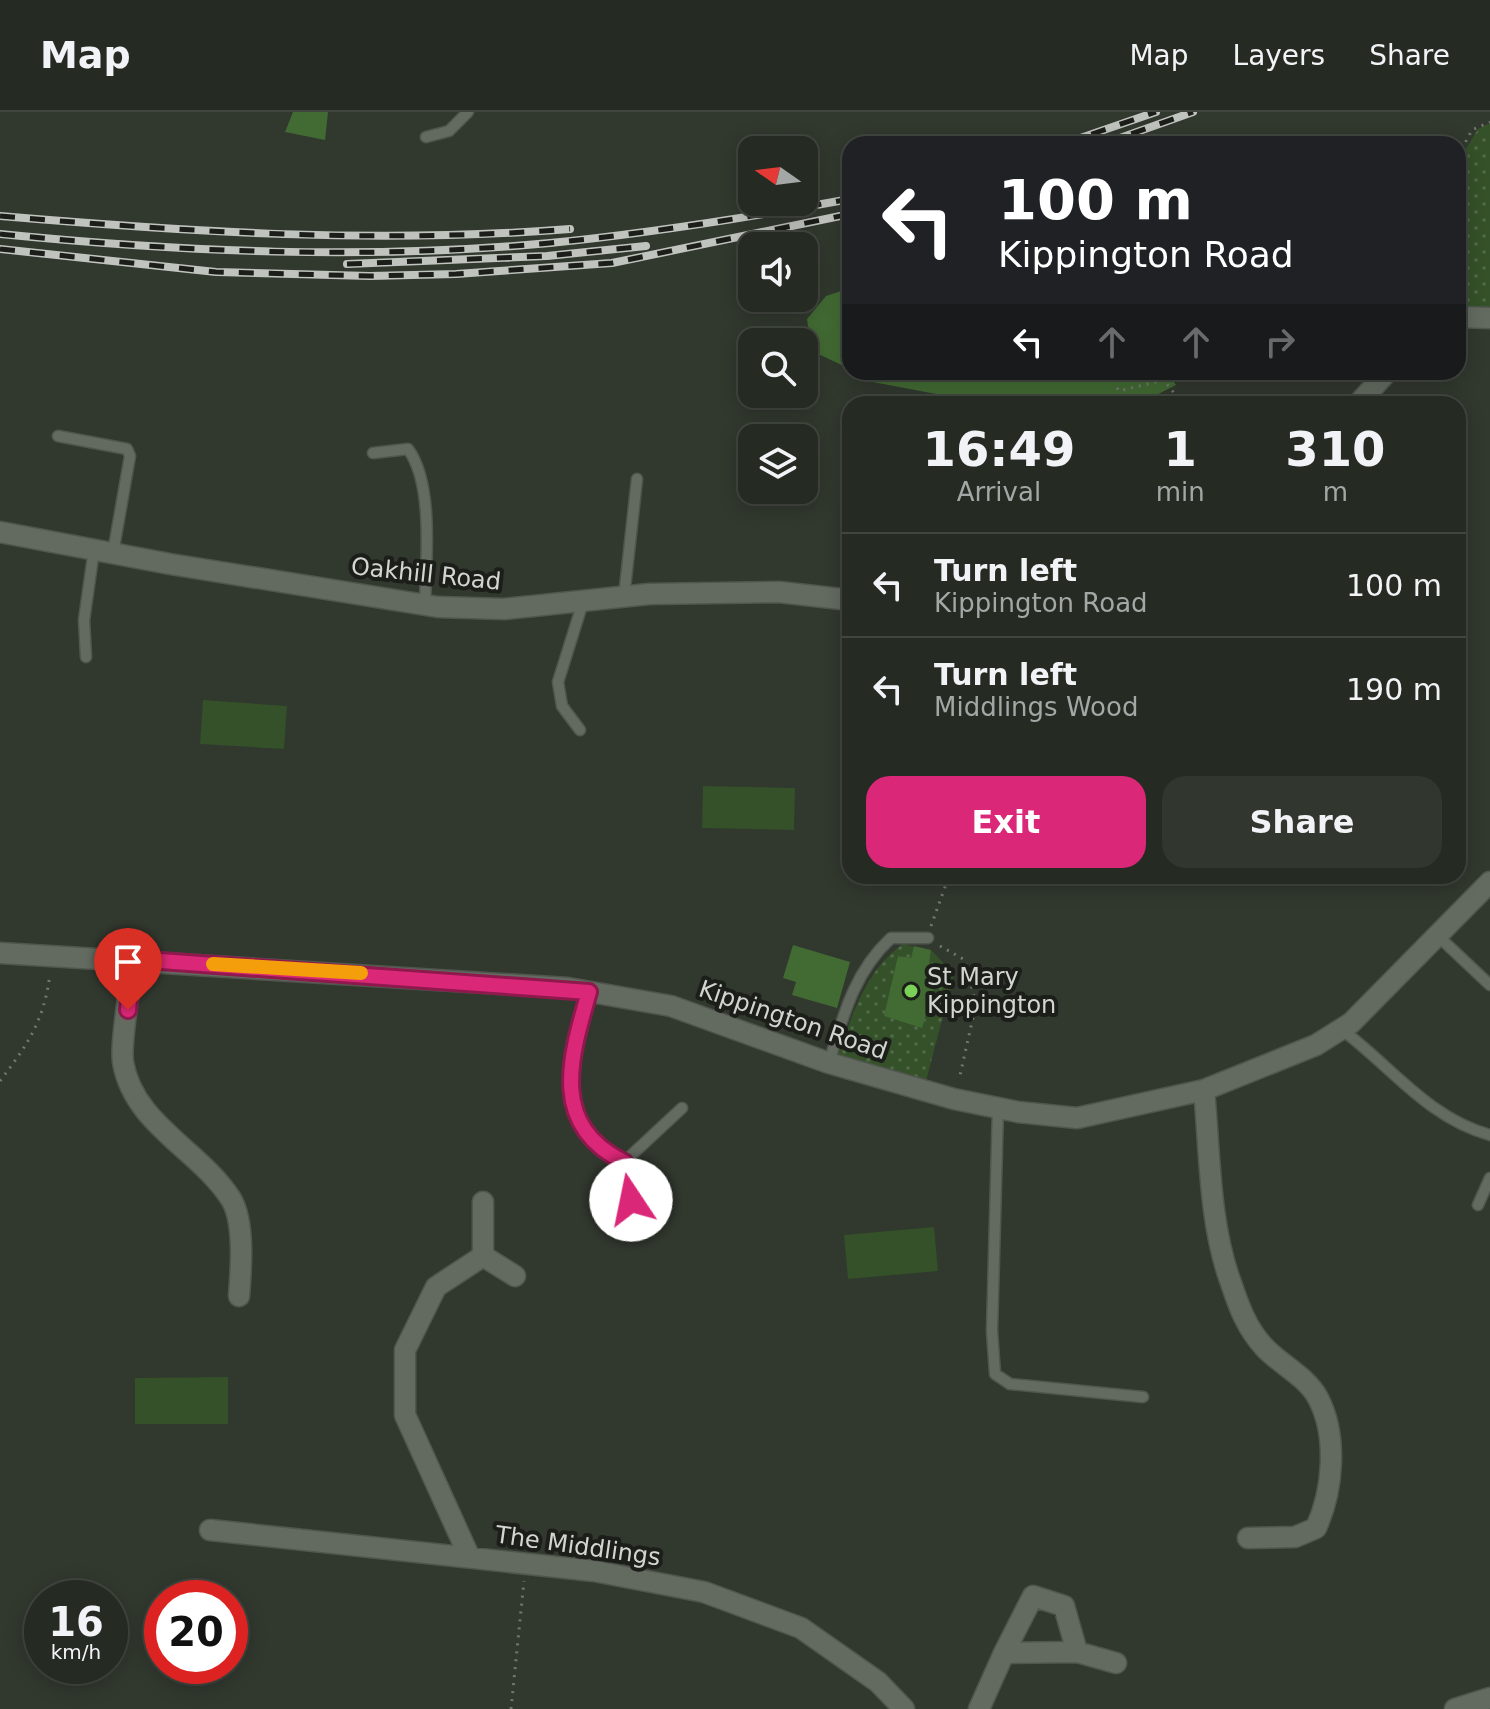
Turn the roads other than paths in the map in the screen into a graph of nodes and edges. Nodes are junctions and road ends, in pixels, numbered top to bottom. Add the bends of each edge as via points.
1 (468, 112) edge
2 (426, 137) dead end
3 (1466, 317) edge
4 (1490, 318) edge
5 (1380, 380) edge
6 (1365, 396) edge
7 (58, 436) dead end
8 (373, 453) dead end
9 (637, 479) dead end
10 (0, 532) edge
11 (103, 552) junction
12 (624, 597) junction
13 (842, 599) edge
14 (583, 601) junction
15 (425, 605) junction
16 (86, 657) dead end
17 (580, 730) dead end
18 (1490, 882) edge
19 (1438, 936) junction
20 (928, 938) road end
21 (0, 953) edge
22 (133, 959) junction
23 (1490, 985) edge
24 (589, 992) junction
25 (1341, 1029) junction
26 (829, 1063) junction
27 (1204, 1090) junction
28 (682, 1108) dead end
29 (998, 1108) junction
30 (1490, 1135) edge
31 (624, 1162) junction
32 (1490, 1178) edge
33 (483, 1202) dead end
34 (1478, 1205) dead end
35 (638, 1223) dead end
36 (483, 1256) junction
37 (515, 1276) dead end
38 (239, 1296) dead end
39 (1143, 1397) dead end
40 (210, 1530) dead end
41 (1248, 1538) dead end
42 (469, 1556) junction
43 (1077, 1652) junction
44 (1004, 1653) junction
45 (1116, 1663) dead end
46 (1490, 1698) edge
47 (904, 1709) edge
48 (979, 1709) edge
49 (1455, 1709) edge

1 - 2 lane via 449,131
3 - 4 street
5 - 6 street
7 - 11 lane via 127,449 130,456
8 - 15 lane via 408,449 418,462 426,521
9 - 12 lane
10 - 11 street, Oakhill Road
11 - 15 street, Oakhill Road
11 - 16 lane via 84,620
12 - 13 street, Oakhill Road via 779,592
12 - 14 street, Oakhill Road
14 - 15 street, Oakhill Road via 504,609
14 - 17 lane via 558,682 562,706
18 - 19 street, Kippington Road
19 - 23 lane
19 - 25 street, Kippington Road
20 - 26 lane via 891,938 869,959
21 - 22 street, Kippington Road
22 - 24 street, Kippington Road
22 - 38 street via 123,1062 147,1117 190,1151 233,1201 242,1254
24 - 26 street, Kippington Road via 671,1006
24 - 31 lane via 569,1098 592,1140
25 - 27 street, Kippington Road via 1316,1045
25 - 30 lane via 1445,1119
26 - 29 street, Kippington Road
27 - 29 street, Kippington Road via 1077,1118
27 - 41 street via 1214,1198 1229,1278 1244,1319 1264,1347 1317,1397 1327,1428 1328,1502 1316,1528 1295,1537
28 - 31 lane
29 - 39 lane via 995,1374 1010,1384
31 - 35 lane
32 - 34 lane
33 - 36 street
36 - 37 street
36 - 42 street via 436,1287 405,1350 405,1415
40 - 42 street, The Middlings
42 - 47 street, The Middlings via 594,1571 704,1592 801,1628 878,1682
43 - 44 street
43 - 44 street via 1064,1606 1033,1596
43 - 45 street
44 - 48 street
46 - 49 street

